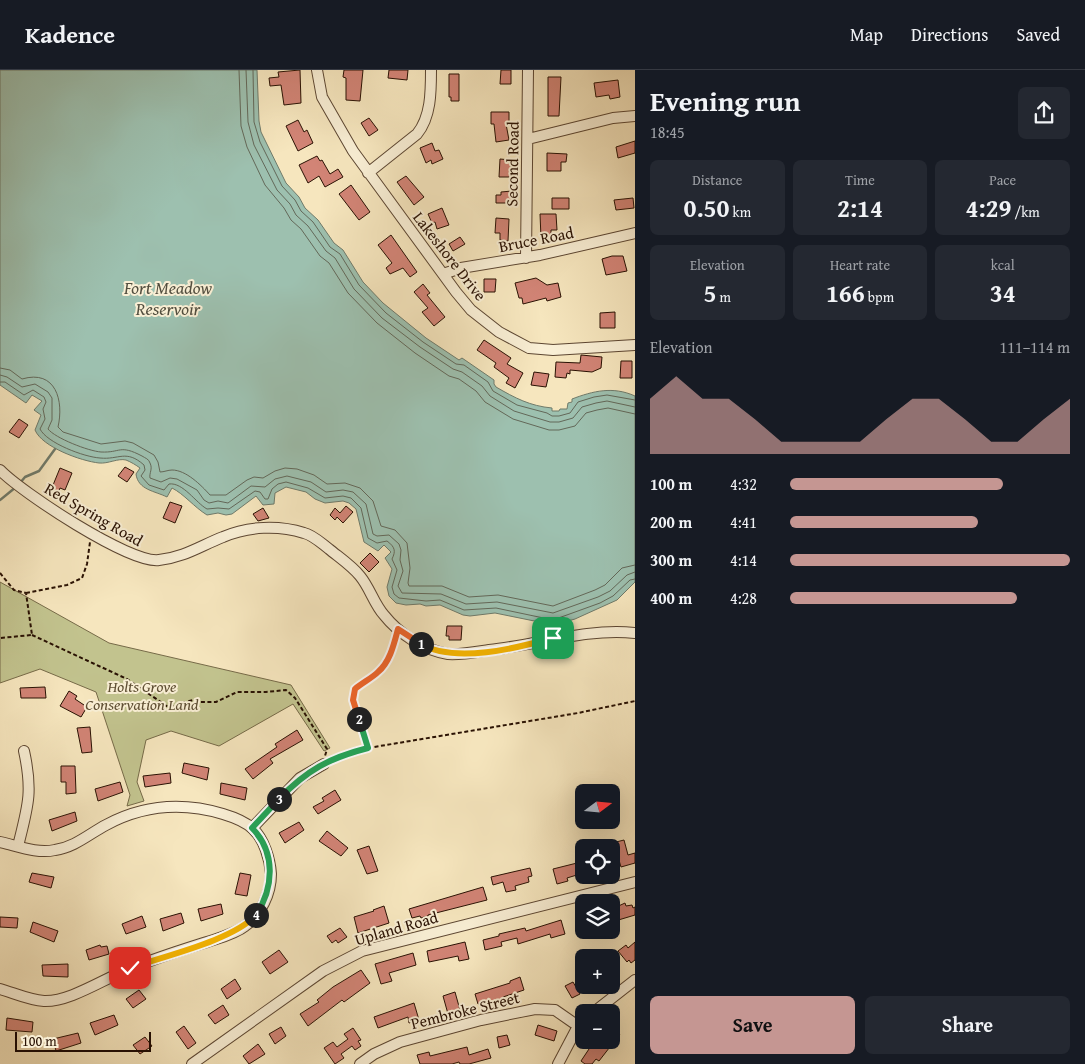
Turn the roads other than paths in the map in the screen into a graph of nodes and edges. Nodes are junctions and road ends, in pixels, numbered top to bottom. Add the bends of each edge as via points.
1 (317, 70) edge
2 (431, 70) edge
3 (528, 70) edge
4 (635, 116) edge
5 (528, 139) junction
6 (368, 173) junction
7 (635, 233) edge
8 (526, 258) junction
9 (443, 274) junction
10 (635, 345) edge
11 (0, 470) edge
12 (635, 634) edge
13 (24, 751) dead end
14 (324, 764) road end
15 (252, 828) junction
16 (0, 842) edge
17 (18, 846) junction
18 (635, 882) edge
19 (635, 980) edge
20 (0, 989) edge
21 (604, 1004) edge
22 (575, 1021) edge
23 (575, 1034) edge
24 (192, 1064) edge
25 (360, 1064) edge
26 (558, 1064) edge

1 - 6 street, Lakeshore Drive via 322,97
2 - 6 street via 427,114 422,128
3 - 5 street, Second Road
4 - 5 street via 613,118
5 - 8 street, Second Road
6 - 9 street, Lakeshore Drive
7 - 8 street, Bruce Road
8 - 9 street, Bruce Road via 470,266
9 - 10 street, Lakeshore Drive via 472,310 499,332 529,348 553,350
11 - 12 street, Red Spring Road via 38,501 115,547 147,560 181,555 223,536 266,528 287,527 309,534 354,568 384,616 429,649 449,654 576,635
13 - 17 street via 30,797
14 - 15 street via 300,778
15 - 17 street via 215,812 176,806 158,807 106,824 71,846 57,850 37,851
15 - 20 street via 266,850 271,878 262,906 243,927 130,968 60,999 44,1001
16 - 17 street
18 - 24 street, Upland Road via 362,951 323,971
19 - 21 street
22 - 25 street, Pembroke Street via 555,1010 535,1009 400,1042
23 - 26 street

